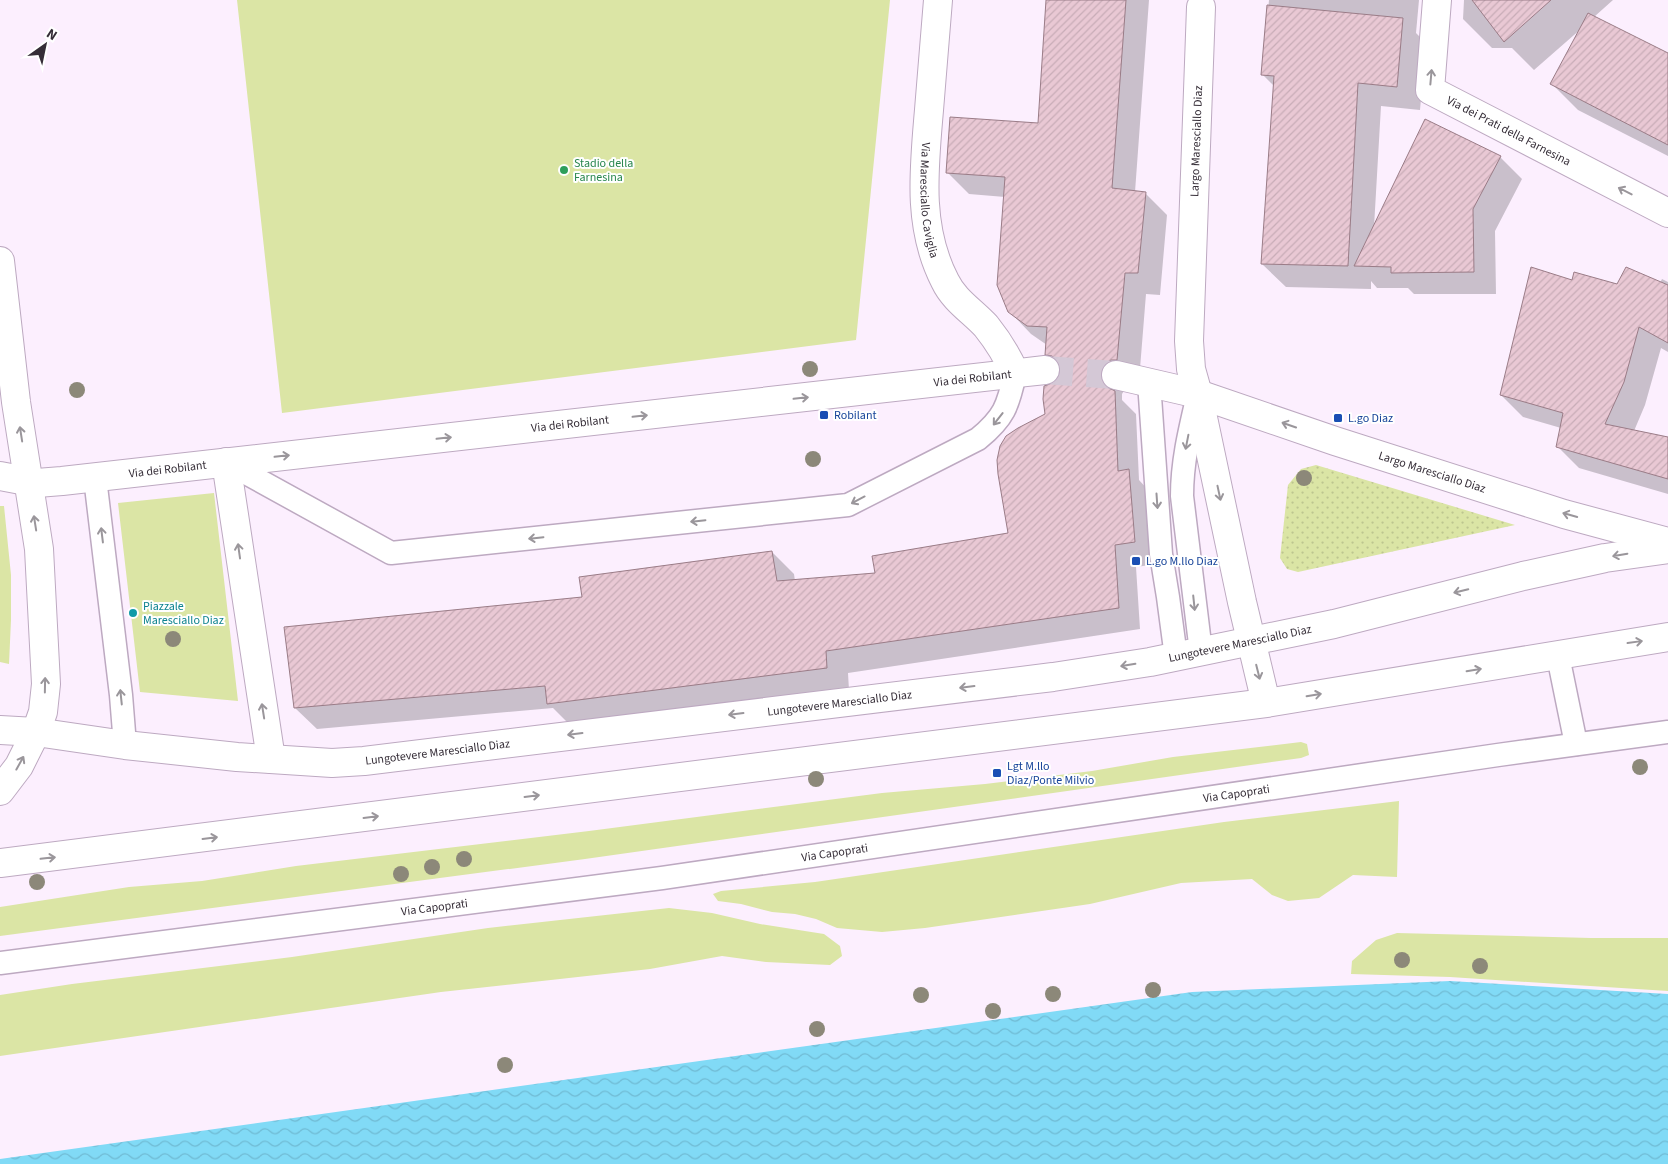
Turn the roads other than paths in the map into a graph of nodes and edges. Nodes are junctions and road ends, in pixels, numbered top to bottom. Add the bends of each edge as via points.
1 (938, 0) edge
2 (1437, 0) edge
3 (1201, 7) dead end
4 (1668, 213) edge
5 (0, 262) edge
6 (1045, 370) tunnel mouth
7 (1015, 374) junction
8 (1116, 375) tunnel mouth
9 (1148, 382) junction
10 (1198, 394) junction
11 (226, 462) junction
12 (0, 476) edge
13 (94, 478) junction
14 (29, 482) junction
15 (1668, 542) edge
16 (1668, 549) edge
17 (1668, 638) edge
18 (1251, 641) junction
19 (1189, 654) junction
20 (1558, 656) junction
21 (1266, 703) junction
22 (0, 730) edge
23 (36, 732) junction
24 (1668, 732) edge
25 (1576, 744) junction
26 (125, 745) junction
27 (271, 760) junction
28 (0, 791) edge
29 (0, 863) edge
30 (0, 963) edge

1 - 7 main road, Via Maresciallo Caviglia via 924,189 928,230 934,257 947,284 996,339
4 -> 2 main road, Via dei Prati della Farnesina via 1430,90
3 - 10 main road, Largo Maresciallo Diaz via 1189,340 1191,369
14 -> 5 main road
6 - 7 main road, Via dei Robilant
11 -> 7 main road, Via dei Robilant
7 -> 11 lane via 1004,412 991,428 978,438 848,505 391,553
8 - 9 main road
9 - 10 main road
9 -> 19 lane via 1161,554
15 -> 10 main road, Largo Maresciallo Diaz via 1564,514
10 -> 18 main road, Largo Maresciallo Diaz
10 -> 19 lane, Largo Maresciallo Diaz via 1182,480
11 - 13 main road, Via dei Robilant
27 -> 11 main road
12 - 14 main road
13 - 14 main road
26 -> 13 lane
23 -> 14 main road via 45,698 45,654 39,549
16 -> 18 main road, Lungotevere Maresciallo Diaz via 1584,562 1334,624
20 -> 17 main road
18 - 19 main road, Lungotevere Maresciallo Diaz
18 -> 21 main road, Largo Maresciallo Diaz
19 -> 27 main road, Lungotevere Maresciallo Diaz via 1053,677 374,760 332,763
21 -> 20 main road
20 - 25 lane
29 -> 21 main road
22 - 23 main road, Lungotevere Maresciallo Diaz
23 - 26 main road, Lungotevere Maresciallo Diaz
28 -> 23 main road via 19,766
24 - 25 lane, Via Capoprati
25 - 30 lane, Via Capoprati via 662,878
26 - 27 main road, Lungotevere Maresciallo Diaz

